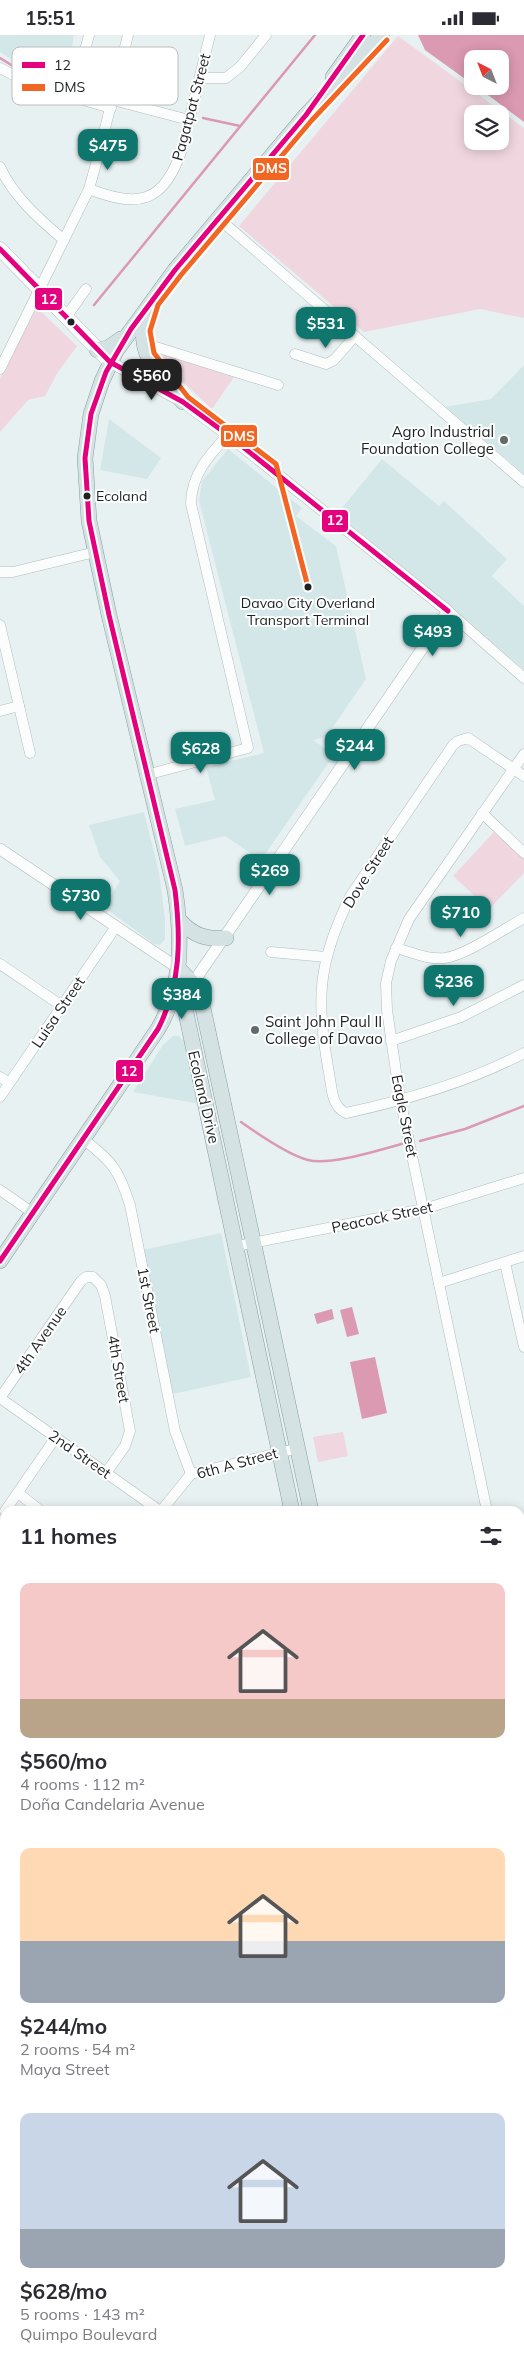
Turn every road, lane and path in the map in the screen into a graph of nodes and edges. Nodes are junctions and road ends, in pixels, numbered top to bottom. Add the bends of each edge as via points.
1 (210, 35) edge
2 (266, 35) edge
3 (370, 38) edge
4 (0, 68) edge
5 (12, 74) edge
6 (200, 79) junction
7 (112, 105) edge
8 (117, 105) edge
9 (189, 120) junction
10 (0, 167) edge
11 (88, 189) junction
12 (218, 219) junction
13 (64, 241) junction
14 (0, 249) edge
15 (39, 289) junction
16 (86, 289) dead end
17 (152, 301) junction
18 (66, 317) junction
19 (131, 329) junction
20 (355, 336) junction
21 (143, 343) junction
22 (97, 349) junction
23 (295, 354) dead end
24 (110, 362) junction
25 (0, 369) edge
26 (278, 385) dead end
27 (183, 403) junction
28 (228, 435) junction
29 (524, 482) edge
30 (95, 552) junction
31 (0, 572) edge
32 (448, 611) junction
33 (0, 625) edge
34 (524, 678) edge
35 (19, 707) junction
36 (0, 711) edge
37 (30, 753) dead end
38 (524, 753) edge
39 (514, 767) junction
40 (146, 775) junction
41 (524, 775) edge
42 (482, 813) junction
43 (0, 849) edge
44 (524, 853) edge
45 (524, 918) edge
46 (180, 921) junction
47 (115, 928) junction
48 (226, 938) junction
49 (396, 948) junction
50 (271, 952) dead end
51 (326, 957) junction
52 (0, 964) edge
53 (178, 968) junction
54 (193, 984) junction
55 (524, 985) edge
56 (182, 999) junction
57 (62, 1006) junction
58 (161, 1023) junction
59 (391, 1041) junction
60 (524, 1053) edge
61 (4, 1080) edge
62 (0, 1097) edge
63 (400, 1099) junction
64 (83, 1139) junction
65 (524, 1178) edge
66 (0, 1190) edge
67 (424, 1209) junction
68 (33, 1213) junction
69 (255, 1243) junction
70 (237, 1246) junction
71 (524, 1256) edge
72 (0, 1261) edge
73 (505, 1263) junction
74 (81, 1281) joint
75 (439, 1283) junction
76 (522, 1323) edge
77 (524, 1347) edge
78 (0, 1398) edge
79 (56, 1437) junction
80 (299, 1448) junction
81 (281, 1451) junction
82 (106, 1473) junction
83 (190, 1474) junction
84 (18, 1493) junction
85 (9, 1506) edge
86 (35, 1506) edge
87 (154, 1506) edge
88 (165, 1506) edge
89 (291, 1506) edge
90 (310, 1506) edge
91 (486, 1506) edge

1 - 6 street, Pagatpat Street
2 - 6 street via 240,67 226,78
3 - 12 main road
4 - 5 street
6 - 9 street, Pagatpat Street
7 - 11 street
8 - 9 street
9 - 11 street, Pagatpat Street via 177,164 151,196 138,200 122,199
10 - 13 street via 22,201
11 - 13 street
12 - 17 main road
12 - 20 street
13 - 15 street
14 - 15 main road
15 - 18 main road
15 - 25 street
16 - 18 street
17 - 19 main road
17 - 21 main road via 144,323
18 - 22 main road
19 - 22 main road via 112,346
19 - 24 main road
20 - 23 street via 334,360 326,364
20 - 29 street
21 - 26 street
21 - 27 main road via 152,365
22 - 24 main road
24 - 27 street
24 - 30 main road via 94,402 85,448 86,503
27 - 28 street
28 - 32 street
28 - 40 street via 195,477 191,504 248,748
30 - 31 street via 13,572
30 - 40 main road
32 - 34 street
32 - 48 street
33 - 35 street
35 - 36 street
35 - 37 street
38 - 39 street, Eagle Street
39 - 41 street
39 - 42 street, Eagle Street
39 - 51 street, Dove Street via 468,738 453,745 358,884 340,917
40 - 46 main road
42 - 44 street
42 - 49 street, Eagle Street via 409,919
43 - 47 street
45 - 49 street via 457,955 431,958
46 - 48 main road via 198,936
46 - 53 main road
47 - 53 street
47 - 57 street, Luisa Street
48 - 54 street
49 - 59 street, Eagle Street via 386,983
50 - 51 street
51 - 63 street, Dove Street via 320,998 322,1036 336,1105 346,1113
52 - 57 street
53 - 54 main road, Ecoland Drive
53 - 56 main road, Ecoland Drive
53 - 58 main road via 171,1000
54 - 56 street
54 - 69 main road, Ecoland Drive via 203,1008
55 - 59 street via 461,1017
56 - 58 street
56 - 70 main road, Ecoland Drive
57 - 61 street, Luisa Street
58 - 64 main road
59 - 63 street, Eagle Street
60 - 63 street via 457,1082
61 - 62 street, Luisa Street
63 - 67 street, Eagle Street
64 - 68 main road
64 - 83 street, 1st Street via 110,1161 124,1185 175,1431
65 - 67 street, Peacock Street
66 - 68 street
67 - 69 street, Peacock Street
67 - 75 street, Eagle Street
68 - 72 main road
69 - 70 street, Peacock Street
69 - 80 main road, Ecoland Drive
70 - 81 main road, Ecoland Drive
71 - 73 street
73 - 75 street
73 - 76 street
74 - 78 street, 4th Avenue
74 - 82 street, 4th Street via 93,1277 105,1296 130,1431 125,1446
75 - 91 street, Eagle Street
76 - 77 street
78 - 79 street, 2nd Street
79 - 82 street, 2nd Street
79 - 84 street
80 - 81 street, 6th A Street
80 - 90 main road, Ecoland Drive
81 - 83 street, 6th A Street
81 - 89 main road, Ecoland Drive
82 - 87 street, 2nd Street
83 - 88 street, 6th A Street
84 - 85 street
84 - 86 street

